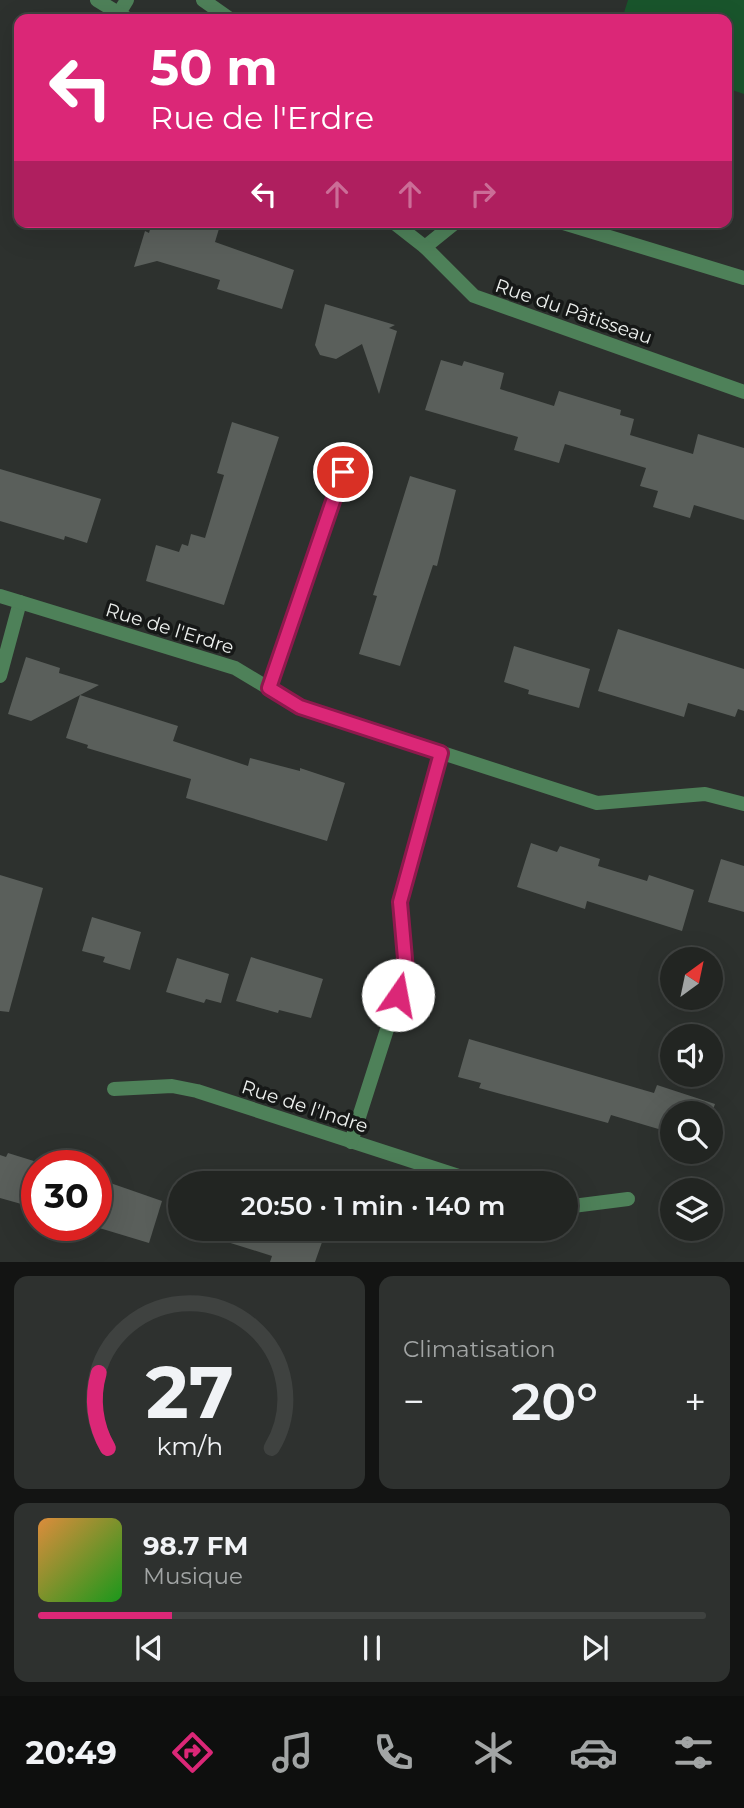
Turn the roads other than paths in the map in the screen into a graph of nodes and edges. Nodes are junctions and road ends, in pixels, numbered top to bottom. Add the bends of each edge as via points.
1 (96, 0) edge
2 (203, 0) edge
3 (125, 11) edge
4 (223, 14) edge
5 (401, 228) edge
6 (449, 228) edge
7 (580, 228) edge
8 (425, 247) junction
9 (744, 278) edge
10 (744, 392) edge
11 (343, 472) dead end
12 (0, 596) edge
13 (20, 602) junction
14 (0, 676) edge
15 (269, 688) junction
16 (441, 753) junction
17 (744, 804) edge
18 (114, 1089) dead end
19 (351, 1142) junction
20 (442, 1171) edge
21 (628, 1199) dead end
22 (578, 1205) edge

1 - 3 street
2 - 4 street
5 - 8 street, Rue du Pâtisseau
6 - 8 street
7 - 9 street
8 - 10 street, Rue du Pâtisseau via 474,296
11 - 15 street
12 - 13 street, Rue de l'Erdre
13 - 14 street
13 - 15 street, Rue de l'Erdre via 235,668
15 - 16 street, Rue de l'Erdre via 300,707
16 - 17 street, Rue de l'Erdre via 597,803 705,794
16 - 19 street via 400,902 406,970
18 - 19 street, Rue de l'Indre via 172,1086 197,1091
19 - 20 street, Rue de l'Indre
21 - 22 street

